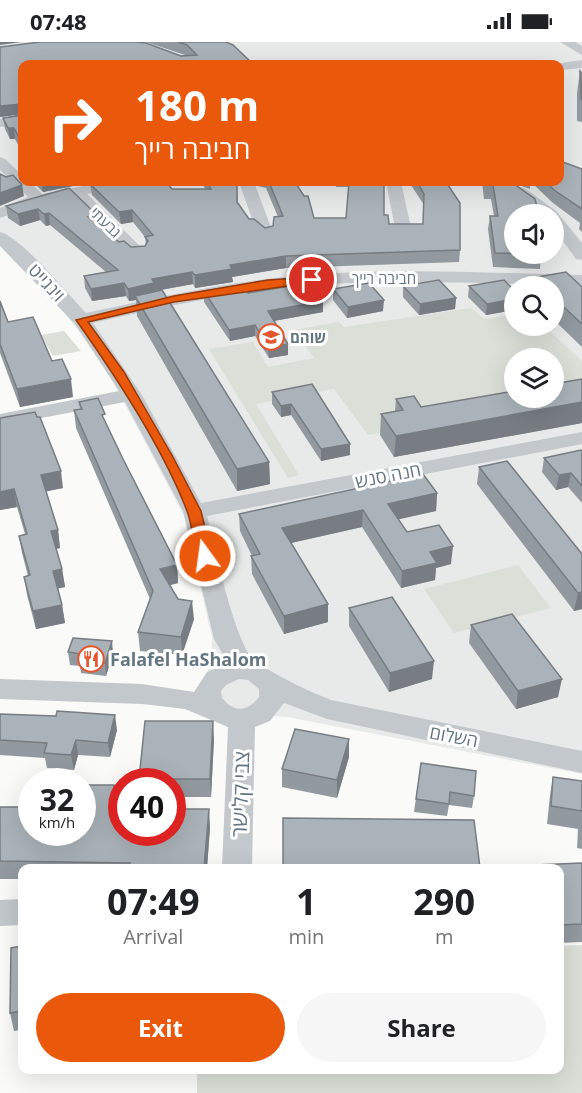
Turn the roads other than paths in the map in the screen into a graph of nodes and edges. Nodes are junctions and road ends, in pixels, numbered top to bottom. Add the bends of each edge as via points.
1 (566, 42) edge
2 (577, 42) edge
3 (582, 45) edge
4 (582, 51) edge
5 (580, 65) edge
6 (564, 67) edge
7 (18, 121) edge
8 (0, 123) edge
9 (0, 162) edge
10 (18, 179) edge
11 (25, 186) edge
12 (97, 186) edge
13 (248, 186) edge
14 (394, 186) edge
15 (503, 186) edge
16 (74, 191) junction
17 (39, 199) junction
18 (536, 204) edge
19 (0, 213) edge
20 (402, 223) edge
21 (564, 231) edge
22 (266, 233) edge
23 (0, 237) edge
24 (138, 253) edge
25 (582, 255) edge
26 (582, 280) edge
27 (82, 320) junction
28 (132, 395) junction
29 (0, 420) edge
30 (582, 438) edge
31 (194, 511) junction
32 (222, 624) junction
33 (257, 675) junction
34 (215, 679) junction
35 (0, 689) edge
36 (142, 694) junction
37 (327, 709) junction
38 (240, 714) junction
39 (582, 762) edge
40 (237, 864) edge
41 (18, 912) edge
42 (0, 913) edge

1 - 4 street
2 - 3 street
5 - 6 street
7 - 8 street
9 - 10 street
11 - 17 street
12 - 16 street
13 - 22 street
14 - 20 street
15 - 18 street
16 - 17 street
16 - 24 street, גבעתי
17 - 19 street
21 - 25 street
23 - 27 street, וינגייט
26 - 27 street, חביבה רייך via 296,280 174,299
27 - 28 street, וינגייט
28 - 29 street
28 - 31 street, וינגייט
30 - 31 street, חנה סנש
31 - 32 street, וינגייט
32 - 33 street, וינגייט via 232,651
32 - 34 street, וינגייט via 222,658
33 - 34 street, השלום via 237,670
33 - 37 street, השלום via 290,695
33 - 38 street via 274,692 270,706
34 - 36 street, השלום via 168,692
34 - 38 street, וינגייט via 207,697
35 - 36 street, השלום
36 - 38 street, השלום via 190,700
37 - 38 street, השלום
37 - 39 street, השלום
38 - 40 street, צבי קלישר
41 - 42 street

